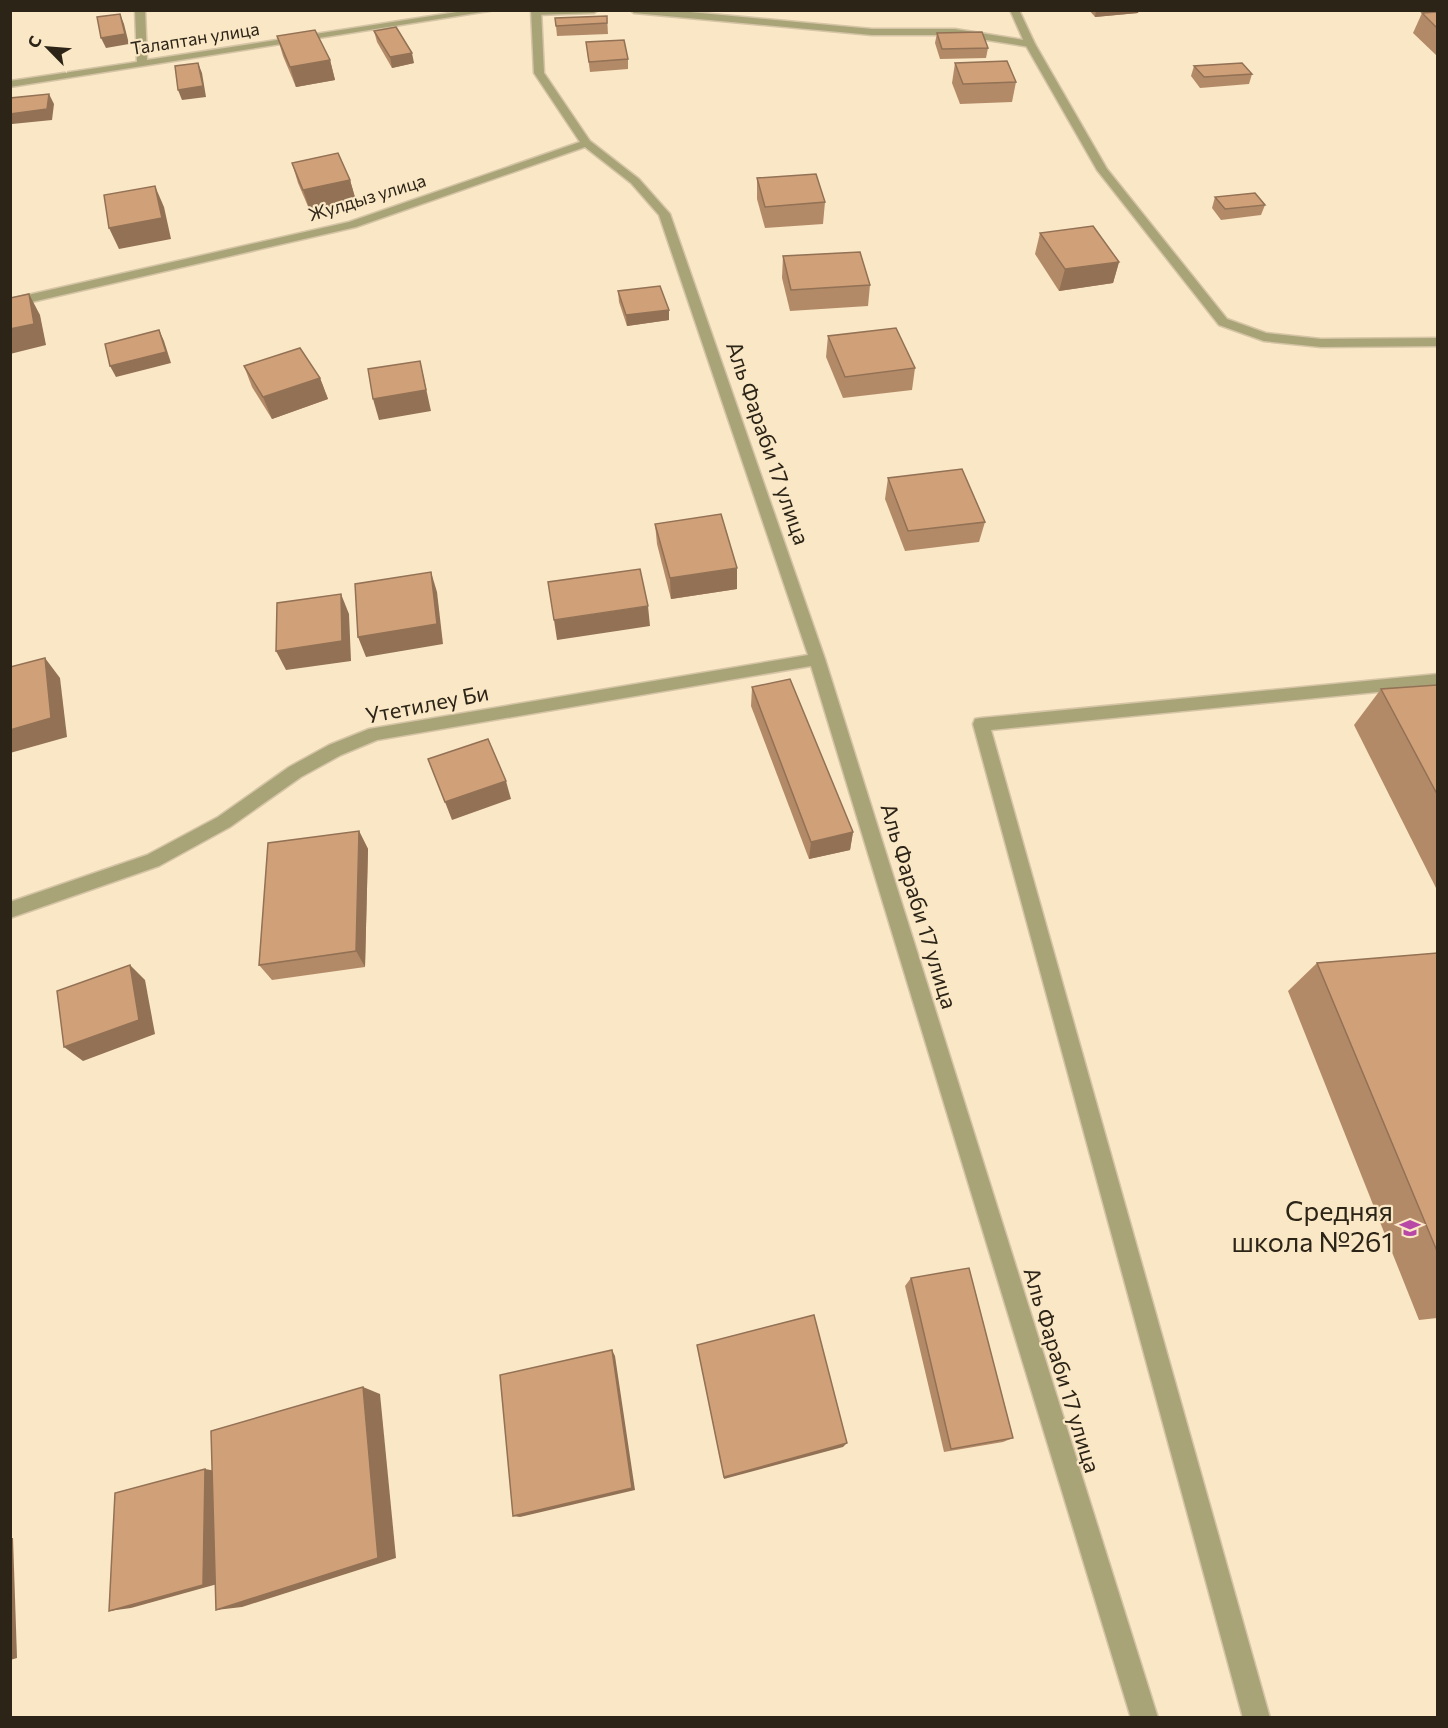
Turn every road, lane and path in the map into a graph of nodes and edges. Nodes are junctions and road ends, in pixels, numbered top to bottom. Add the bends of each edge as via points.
1 (140, 10) edge
2 (491, 10) edge
3 (594, 10) edge
4 (634, 10) edge
5 (1014, 10) edge
6 (536, 11) edge
7 (1030, 44) junction
8 (142, 63) junction
9 (10, 84) edge
10 (586, 143) junction
11 (10, 303) edge
12 (1437, 342) edge
13 (817, 659) junction
14 (1437, 680) edge
15 (10, 910) edge
16 (1145, 1718) edge
17 (1257, 1718) edge

1 - 8 street
2 - 8 street, Талаптан улица
3 - 6 street
4 - 7 street via 872,32 955,32
5 - 7 street
6 - 10 street via 539,73
7 - 12 street via 1102,170 1223,322 1264,337 1321,343
8 - 9 street, Талаптан улица
10 - 11 street, Жулдыз улица via 352,225
10 - 13 street, Аль Фараби 17 улица via 635,181 664,214
13 - 15 street, Утетилеу Би via 375,734 295,772 224,822 153,861
13 - 16 street, Аль Фараби 17 улица
14 - 17 street via 981,724

